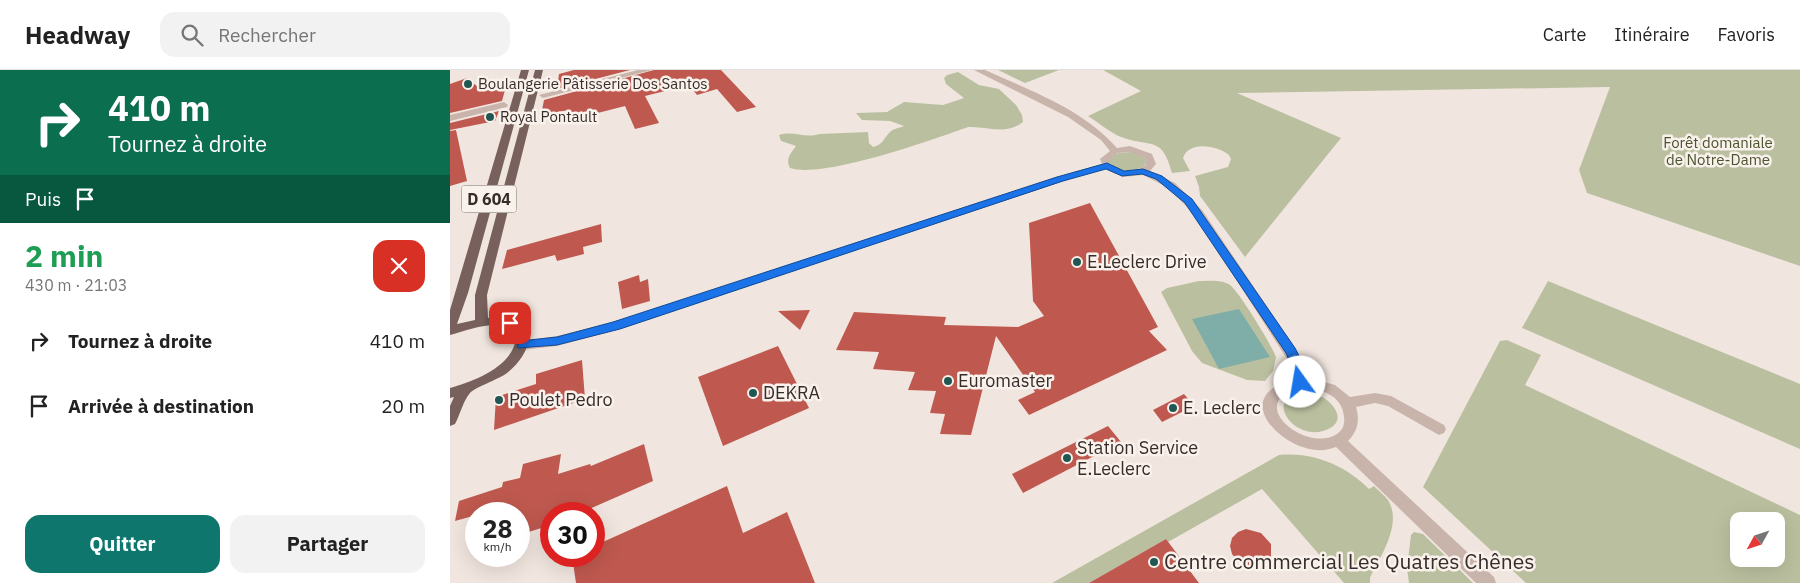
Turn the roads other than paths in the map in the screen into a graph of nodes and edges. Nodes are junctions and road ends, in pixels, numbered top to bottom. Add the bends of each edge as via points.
1 (525, 70) edge
2 (539, 70) edge
3 (648, 70) edge
4 (978, 70) edge
5 (544, 95) dead end
6 (504, 104) dead end
7 (450, 118) edge
8 (1116, 151) junction
9 (1107, 166) junction
10 (1143, 171) junction
11 (482, 322) junction
12 (450, 327) edge
13 (450, 331) edge
14 (522, 346) junction
15 (1300, 382) junction
16 (465, 389) junction
17 (450, 393) edge
18 (1348, 403) junction
19 (450, 420) edge
20 (1438, 429) dead end
21 (1339, 440) junction
22 (1488, 583) edge

1 - 12 main road, D 604 via 465,285
2 - 11 main road, D 604 via 482,295
3 - 5 street
4 - 8 street via 1075,118 1102,136
6 - 7 street
8 - 9 street via 1105,159
8 - 10 street via 1138,150 1149,156 1152,164
9 - 10 street via 1122,174
9 - 14 street via 616,326
10 - 15 street via 1171,185 1198,212 1290,351
11 - 13 main road
11 - 14 main road via 515,325 523,336
14 - 16 main road via 502,369
15 - 18 street via 1327,386
15 - 21 street via 1287,384 1271,399 1275,423 1286,435 1307,444
16 - 17 main road
16 - 19 main road
18 - 20 street via 1375,398 1391,401
18 - 21 street via 1352,425
21 - 22 street

